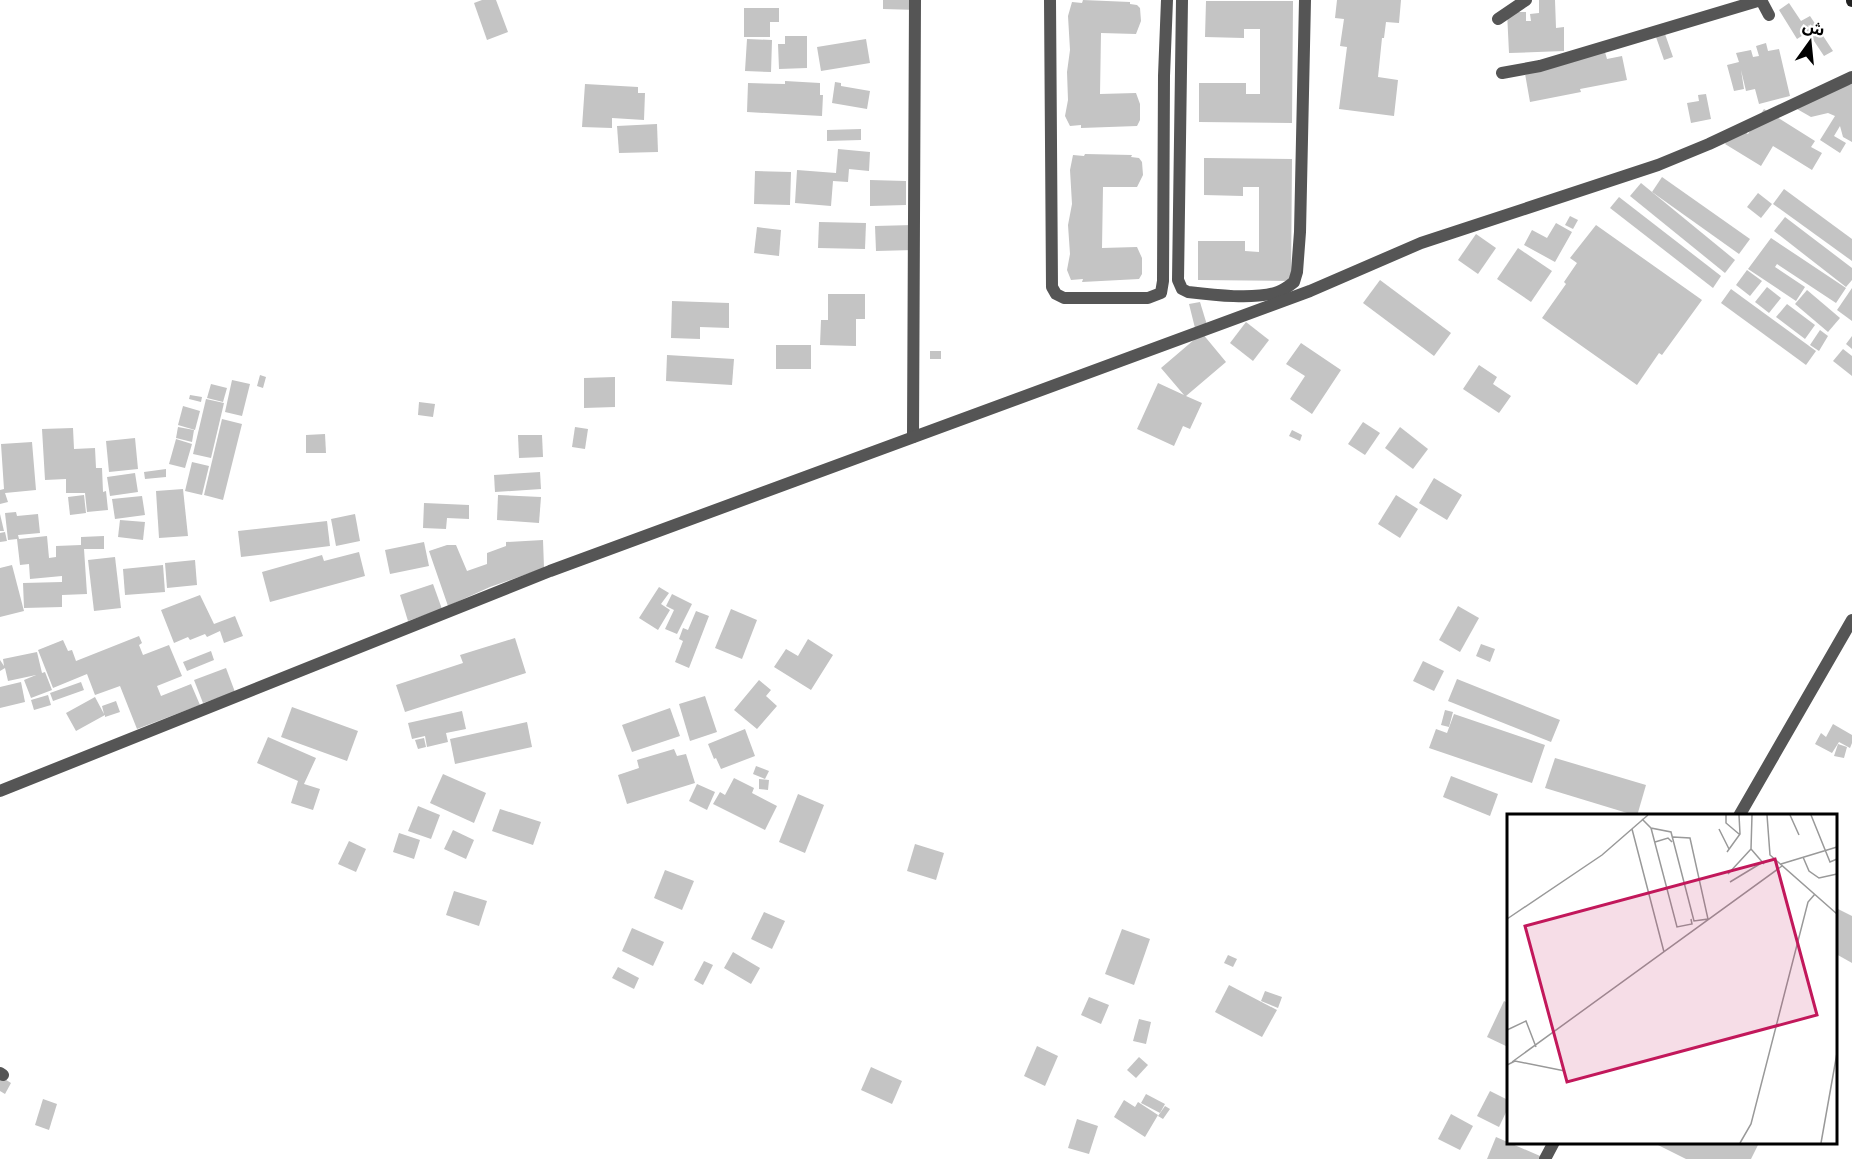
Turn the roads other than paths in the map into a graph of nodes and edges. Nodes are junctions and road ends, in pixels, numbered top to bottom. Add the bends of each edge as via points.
1 (915, 0) edge
2 (1050, 0) edge
3 (1167, 0) edge
4 (1182, 0) edge
5 (1305, 0) edge
6 (1526, 0) edge
7 (1761, 0) edge
8 (1769, 15) dead end
9 (1498, 19) dead end
10 (1502, 74) dead end
11 (1852, 77) edge
12 (913, 437) junction
13 (1852, 620) edge
14 (0, 791) edge
15 (1740, 814) edge
16 (1553, 1144) edge
17 (1545, 1159) edge

1 - 12 street
2 - 3 street via 1052,287 1064,298 1127,298 1161,293
4 - 5 street via 1178,280 1188,292 1245,296 1276,293 1294,282 1297,272
6 - 9 street
7 - 8 street
7 - 10 street
11 - 12 street via 1658,165 1421,243 1310,291
12 - 14 street via 550,571
13 - 15 street
16 - 17 street

